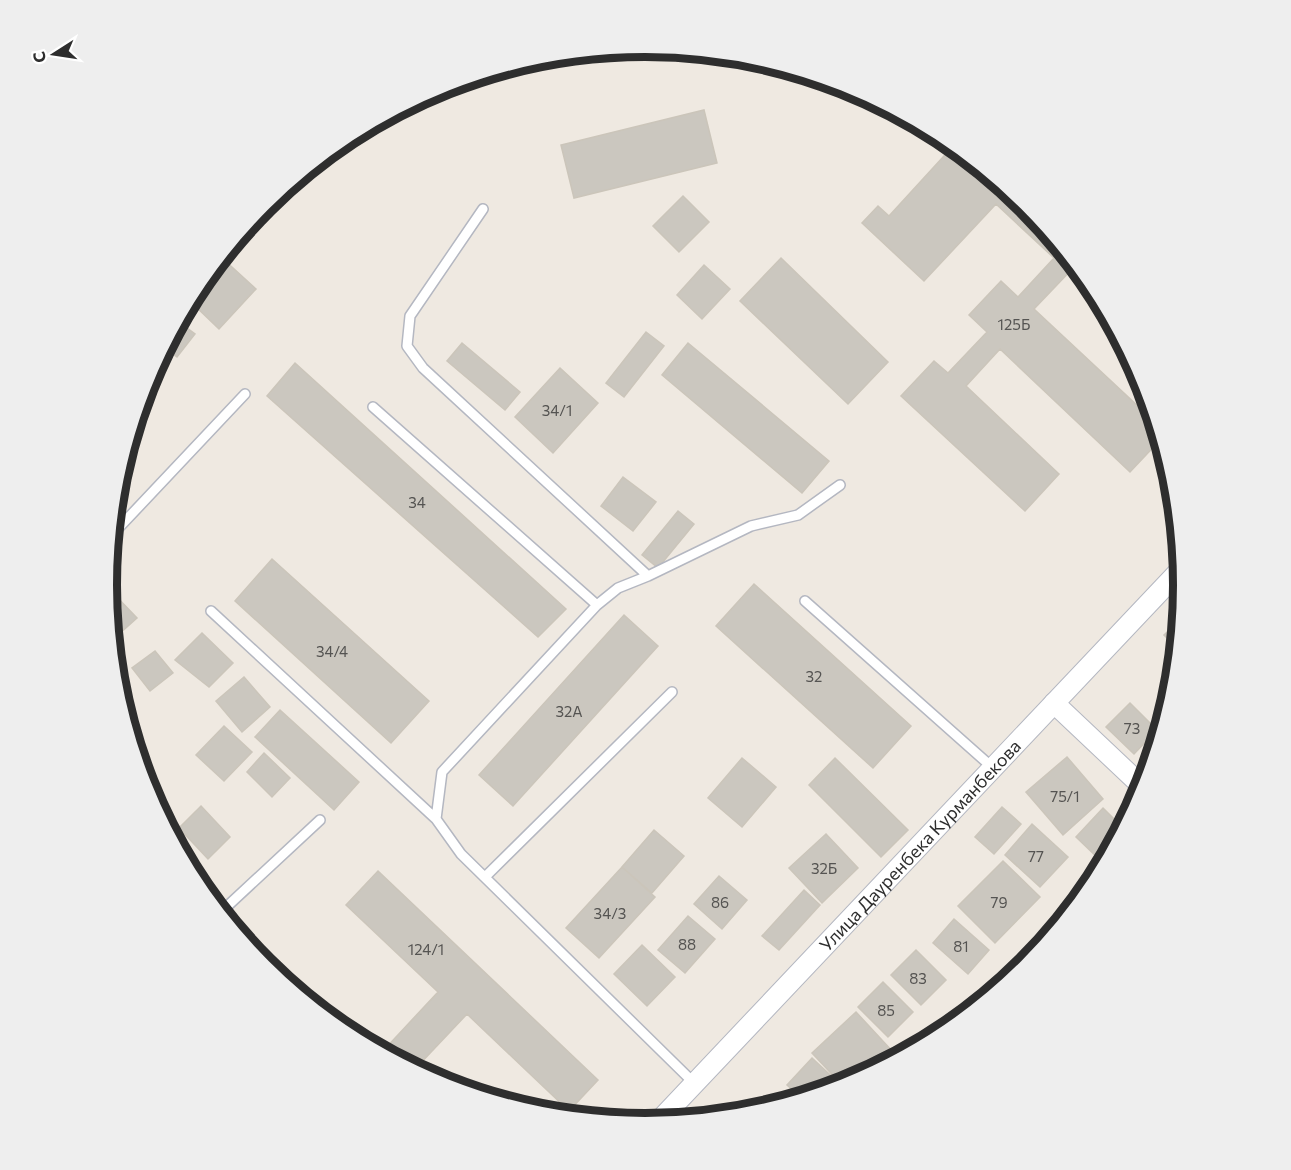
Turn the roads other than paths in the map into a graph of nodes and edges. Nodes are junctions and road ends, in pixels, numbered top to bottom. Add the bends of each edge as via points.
1 (483, 209) dead end
2 (245, 394) dead end
3 (373, 407) dead end
4 (840, 485) dead end
5 (121, 525) edge
6 (648, 576) junction
7 (1174, 577) edge
8 (805, 601) dead end
9 (597, 605) junction
10 (211, 611) dead end
11 (672, 693) dead end
12 (1054, 703) junction
13 (993, 768) junction
14 (1136, 780) edge
15 (436, 819) junction
16 (320, 820) dead end
17 (485, 877) junction
18 (227, 906) edge
19 (695, 1084) junction
20 (679, 1112) edge

1 - 6 lane via 410,316 407,346 423,369
2 - 5 lane
3 - 9 lane
4 - 6 lane via 798,515 751,526
6 - 9 lane via 618,588
7 - 12 street, Улица Дауренбека Курманбекова
8 - 13 lane
9 - 15 lane via 442,772
10 - 15 lane
11 - 17 lane
12 - 13 street, Улица Дауренбека Курманбекова
12 - 14 street
13 - 19 street, Улица Дауренбека Курманбекова
15 - 17 lane via 461,854
16 - 18 lane
17 - 19 lane
19 - 20 street, Улица Дауренбека Курманбекова

